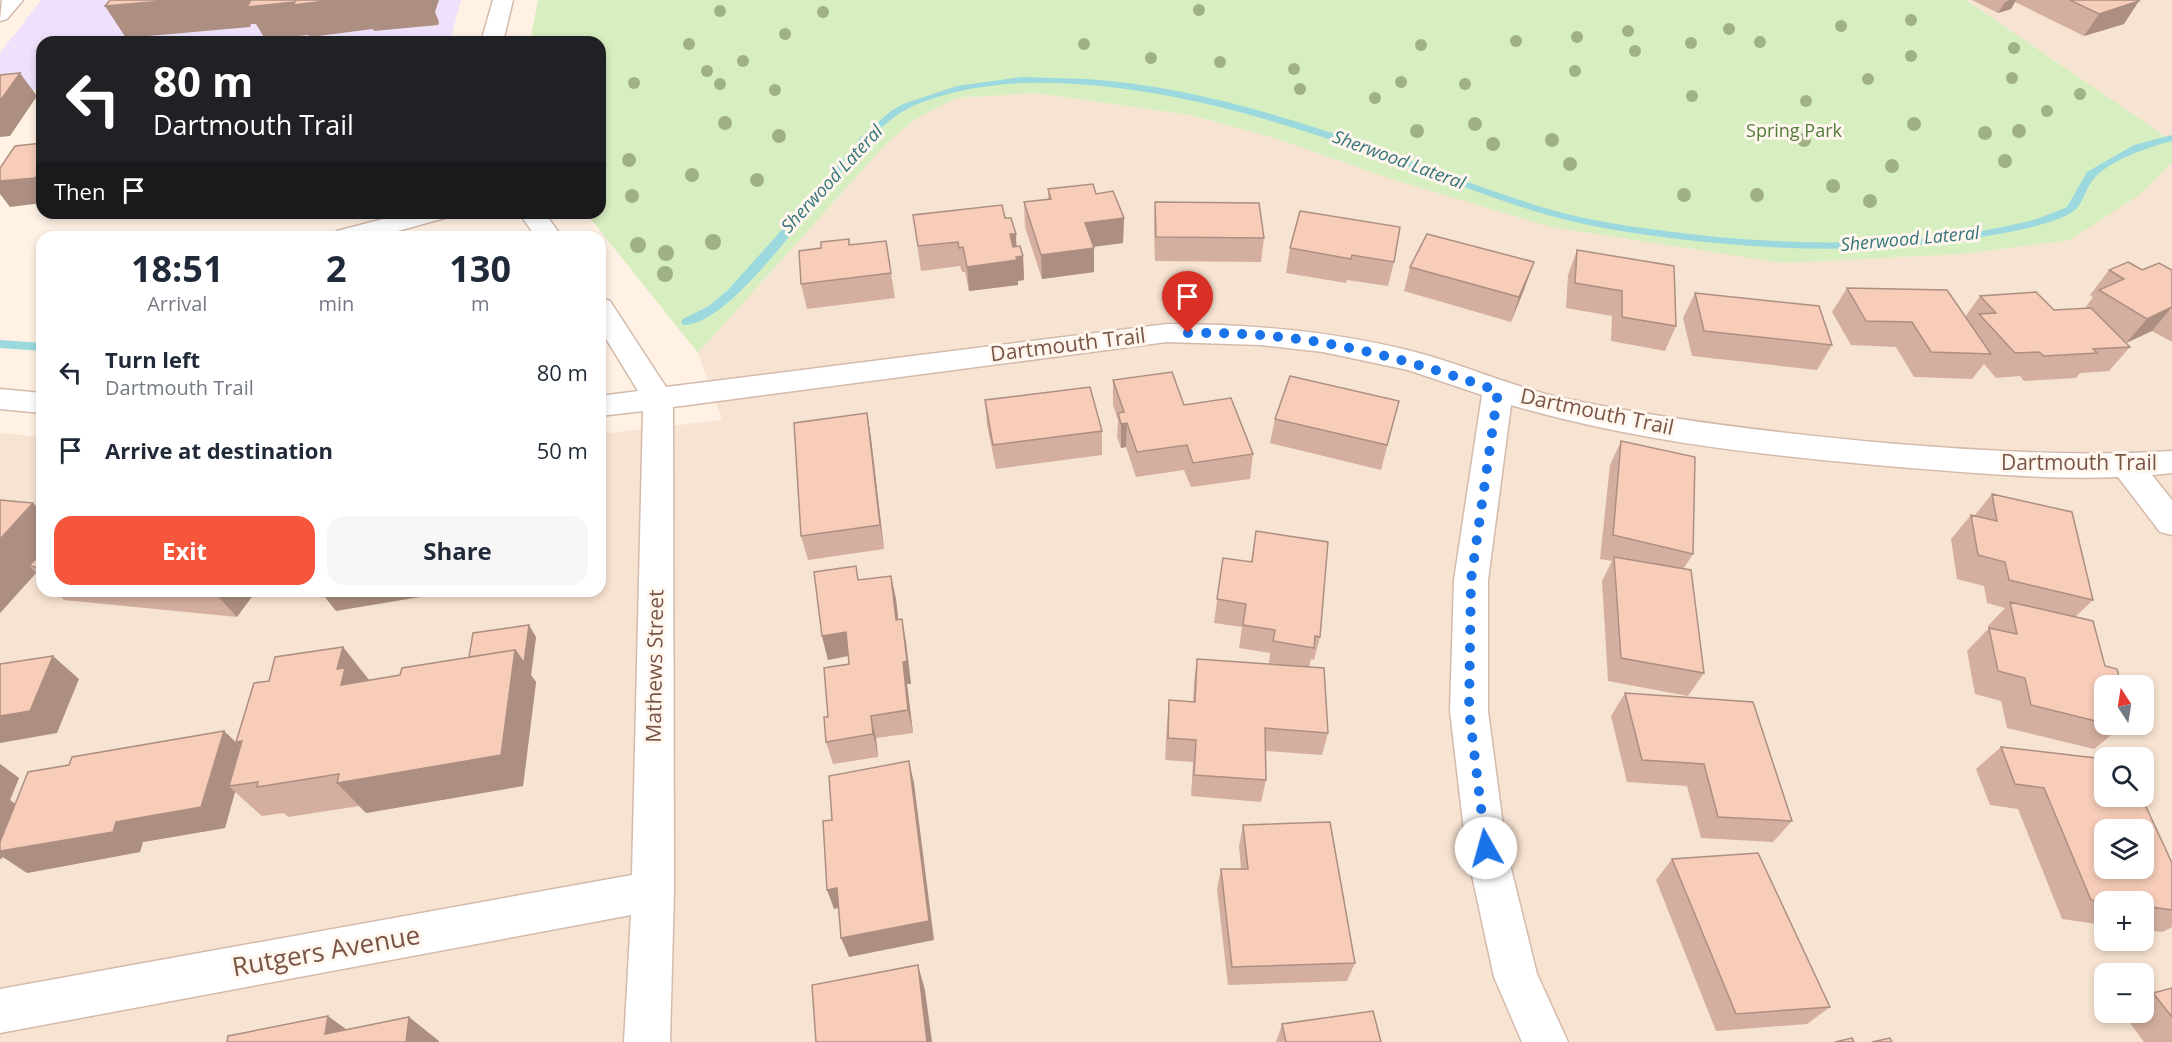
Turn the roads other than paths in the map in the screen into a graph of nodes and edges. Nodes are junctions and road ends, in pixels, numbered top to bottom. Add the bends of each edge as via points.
1 (12, 0) edge
2 (503, 0) edge
3 (0, 15) edge
4 (494, 36) edge
5 (414, 219) edge
6 (368, 231) edge
7 (606, 316) edge
8 (1498, 391) junction
9 (658, 398) junction
10 (0, 399) edge
11 (36, 402) edge
12 (606, 405) edge
13 (2172, 462) edge
14 (2127, 466) junction
15 (2172, 522) edge
16 (652, 891) junction
17 (0, 1011) edge
18 (647, 1042) edge
19 (1545, 1042) edge

1 - 3 street
2 - 4 street
5 - 6 street
7 - 9 street
8 - 9 street, Dartmouth Trail via 1375,352 1298,338 1209,332 1167,333
8 - 14 street, Dartmouth Trail via 1696,433 1809,448 2031,467
8 - 19 street via 1471,580 1469,711 1486,848 1516,977
9 - 12 street, Dartmouth Trail
9 - 16 street, Mathews Street
10 - 11 street
13 - 14 street, Dartmouth Trail
14 - 15 street
16 - 17 street, Rutgers Avenue
16 - 18 street, Mathews Street

